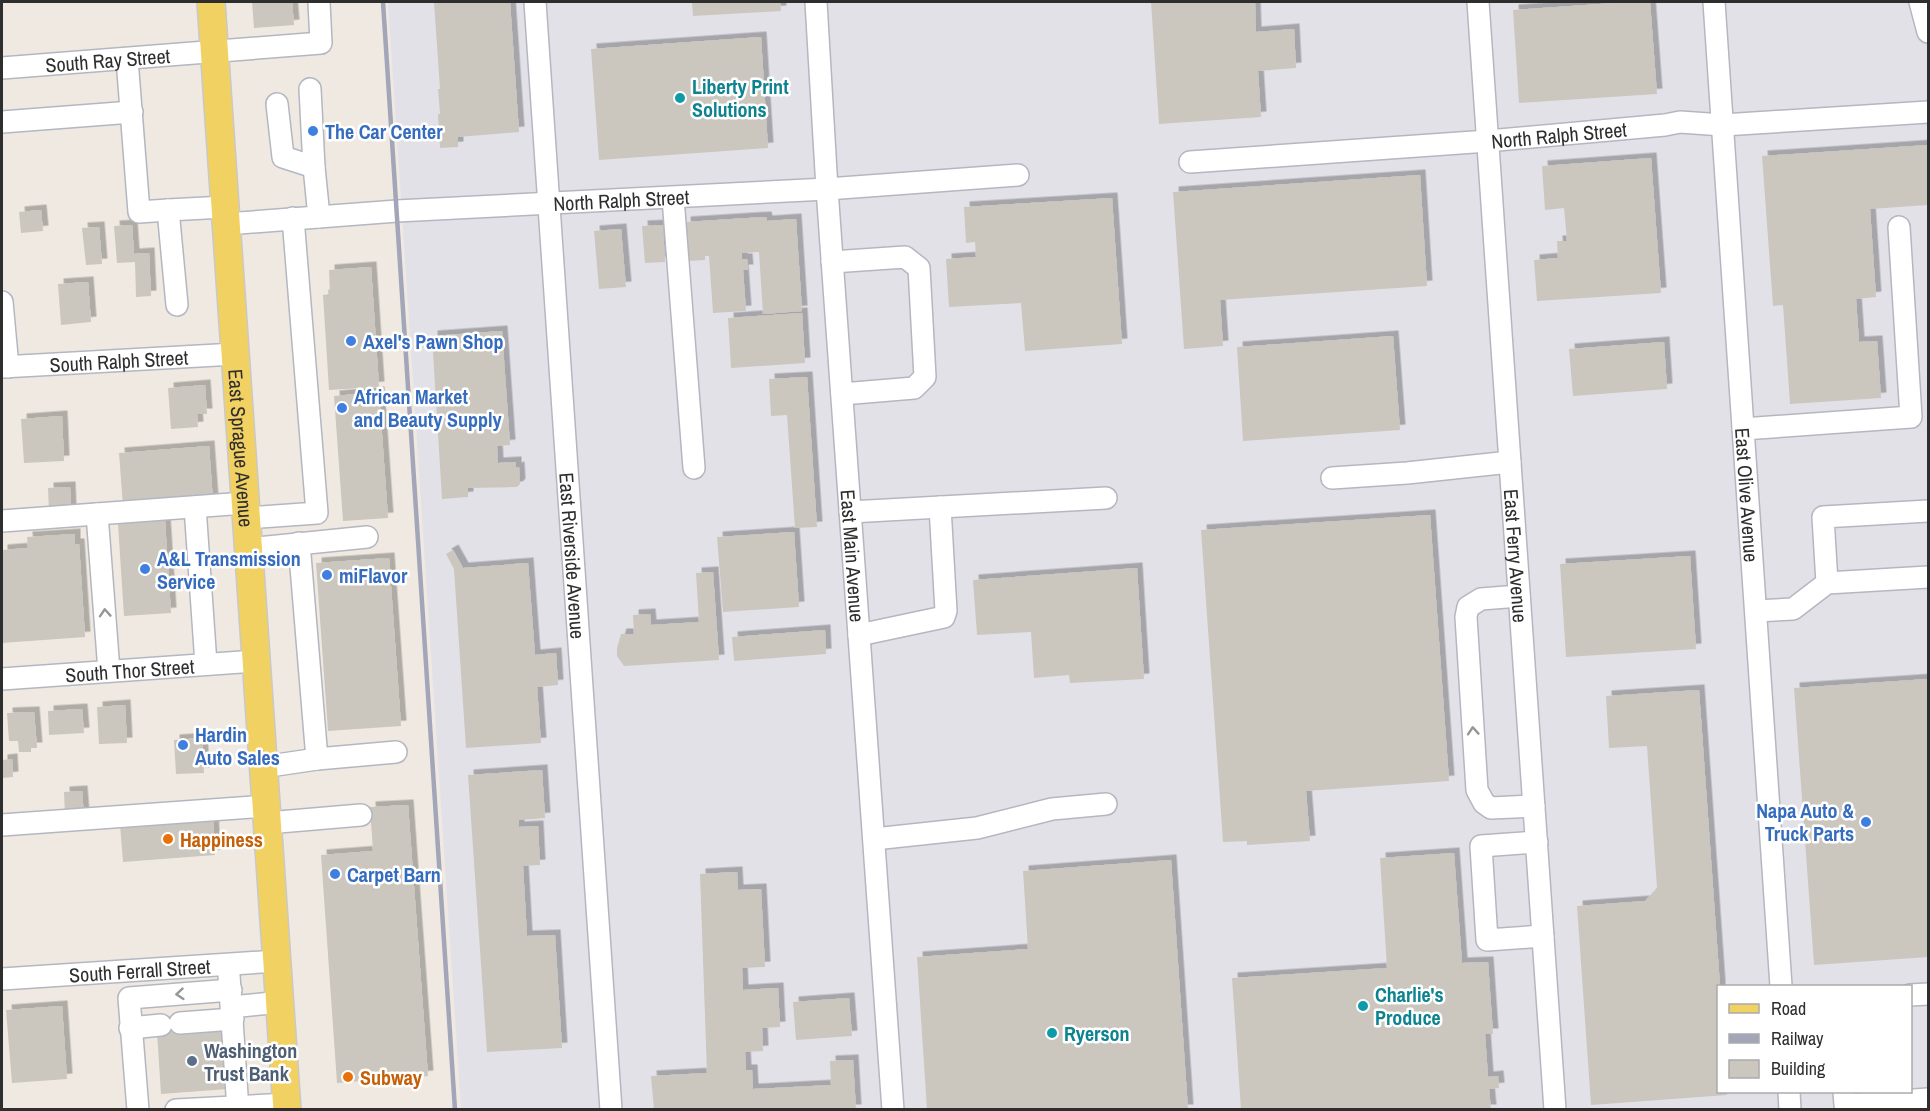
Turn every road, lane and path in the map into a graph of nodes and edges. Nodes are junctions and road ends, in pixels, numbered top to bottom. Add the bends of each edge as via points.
1 (211, 2) edge
2 (319, 2) edge
3 (535, 2) edge
4 (816, 2) edge
5 (1478, 2) edge
6 (1714, 2) edge
7 (1920, 2) edge
8 (1929, 32) edge
9 (214, 52) junction
10 (127, 59) junction
11 (2, 68) edge
12 (310, 89) dead end
13 (277, 104) dead end
14 (132, 112) junction
15 (1929, 112) edge
16 (2, 122) edge
17 (1723, 125) junction
18 (1488, 141) junction
19 (1190, 162) dead end
20 (314, 167) junction
21 (1018, 174) dead end
22 (827, 189) junction
23 (673, 198) junction
24 (549, 205) junction
25 (168, 210) junction
26 (225, 215) junction
27 (319, 217) junction
28 (293, 218) junction
29 (1899, 227) dead end
30 (832, 262) junction
31 (2, 302) edge
32 (177, 305) dead end
33 (235, 354) junction
34 (5, 367) edge
35 (842, 394) junction
36 (1743, 429) junction
37 (1510, 462) junction
38 (694, 468) dead end
39 (1332, 478) dead end
40 (1106, 498) dead end
41 (195, 507) junction
42 (940, 507) junction
43 (245, 510) junction
44 (1929, 511) edge
45 (850, 512) junction
46 (98, 514) junction
47 (2, 521) edge
48 (367, 537) dead end
49 (299, 543) junction
50 (248, 549) junction
51 (1929, 577) edge
52 (1827, 583) junction
53 (1519, 596) junction
54 (1756, 611) junction
55 (859, 635) junction
56 (256, 661) junction
57 (206, 664) junction
58 (110, 671) junction
59 (2, 679) edge
60 (396, 752) dead end
61 (318, 759) junction
62 (263, 767) junction
63 (1106, 804) dead end
64 (1534, 806) junction
65 (266, 815) junction
66 (361, 815) dead end
67 (2, 825) edge
68 (874, 839) junction
69 (1537, 842) junction
70 (1544, 936) junction
71 (277, 961) junction
72 (228, 964) junction
73 (2, 980) edge
74 (1781, 985) edge
75 (1929, 994) edge
76 (1912, 995) edge
77 (280, 1002) junction
78 (232, 1005) junction
79 (130, 1028) junction
80 (1789, 1093) edge
81 (1844, 1093) edge
82 (1913, 1100) edge
83 (238, 1107) edge
84 (287, 1107) edge
85 (178, 1109) edge
86 (138, 1110) edge
87 (611, 1110) edge
88 (893, 1110) edge
89 (1555, 1110) edge
90 (1790, 1110) edge

1 - 9 main road, East Sprague Avenue
2 - 9 street, South Ray Street via 321,43
3 - 24 street, East Riverside Avenue
4 - 22 street, East Main Avenue
5 - 18 street, East Ferry Avenue
6 - 17 street, East Olive Avenue
7 - 8 street
9 - 10 street, South Ray Street
9 - 26 main road, East Sprague Avenue
10 - 11 street, South Ray Street
10 - 14 street
12 - 20 street
13 - 20 street via 283,157
14 - 16 street
14 - 25 street, North Ralph Street via 140,212
15 - 17 street, North Ralph Street
17 - 18 street, North Ralph Street via 1680,122
17 - 36 street, East Olive Avenue
18 - 19 street, North Ralph Street
18 - 37 street, East Ferry Avenue
20 - 27 street
21 - 22 street, North Ralph Street
22 - 23 street, North Ralph Street
22 - 30 street, East Main Avenue
23 - 24 street, North Ralph Street
23 - 38 street
24 - 27 street, North Ralph Street
24 - 87 street, East Riverside Avenue
25 - 26 street, North Ralph Street
25 - 32 street
26 - 28 street, North Ralph Street
26 - 33 main road, East Sprague Avenue
27 - 28 street, North Ralph Street
28 - 43 street via 317,513
29 - 36 street via 1911,417
30 - 35 street, East Main Avenue
30 - 35 street via 905,257 919,268 925,377 914,388
31 - 34 street
33 - 34 street, South Ralph Street
33 - 43 main road, East Sprague Avenue
35 - 45 street, East Main Avenue
36 - 54 street, East Olive Avenue
37 - 39 street
37 - 53 street, East Ferry Avenue
40 - 42 street
41 - 43 street
41 - 46 street
41 - 57 street
42 - 45 street
42 - 55 street via 944,617
43 - 50 main road, East Sprague Avenue
44 - 52 street via 1823,518
45 - 55 street, East Main Avenue
46 - 47 street
58 -> 46 street
48 - 49 street
49 - 50 street
49 - 61 street
50 - 56 main road, East Sprague Avenue
51 - 52 street
52 - 54 street via 1793,609
53 - 64 street, East Ferry Avenue
64 -> 53 street via 1491,808 1478,790 1468,607 1481,599
54 - 74 street, East Olive Avenue
55 - 68 street, East Main Avenue
56 - 57 street, South Thor Street
56 - 62 main road, East Sprague Avenue
57 - 58 street, South Thor Street
58 - 59 street, South Thor Street
60 - 61 street
61 - 62 street
62 - 65 main road, East Sprague Avenue
63 - 68 street via 1052,809 977,828
64 - 69 street, East Ferry Avenue
65 - 66 street
65 - 67 street
65 - 71 main road, East Sprague Avenue
68 - 88 street, East Main Avenue
69 - 70 street, East Ferry Avenue
69 - 70 street via 1481,846 1487,940
70 - 89 street, East Ferry Avenue
71 - 72 street, South Ferrall Street
71 - 77 main road, East Sprague Avenue
72 - 73 street, South Ferrall Street
72 - 78 street
75 - 76 street
77 - 78 street
77 - 84 main road, East Sprague Avenue
78 - 79 street via 170,1024
78 -> 79 street via 129,998
78 - 83 street
79 - 86 street
80 - 90 street
81 - 82 street via 1845,1105
83 - 84 street
83 - 85 street

